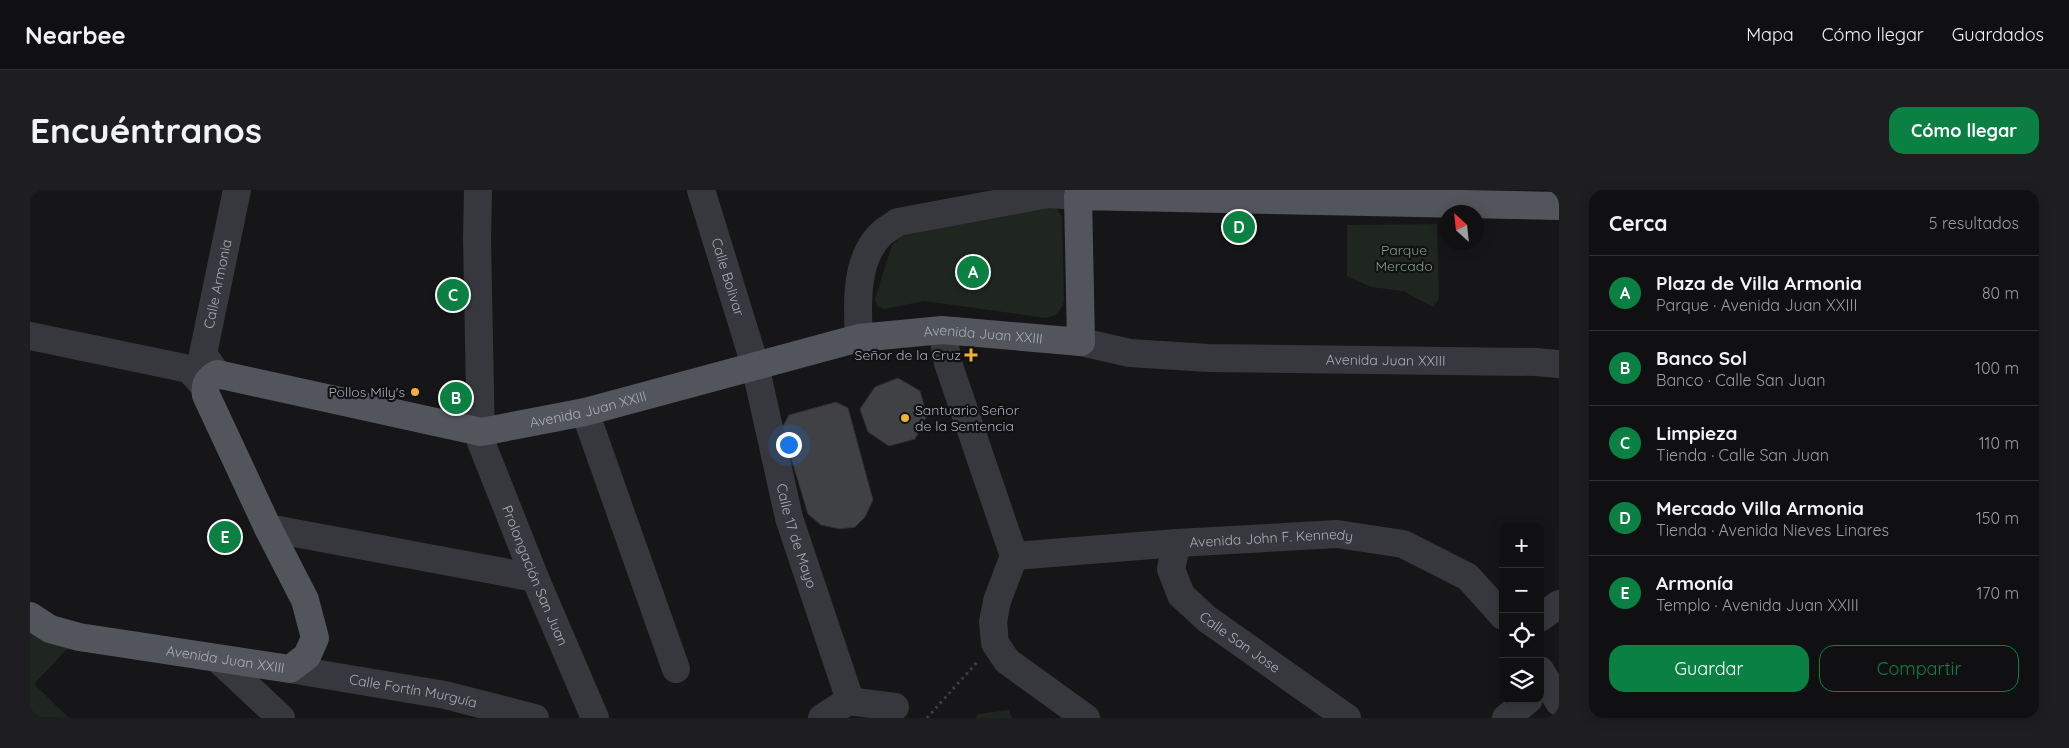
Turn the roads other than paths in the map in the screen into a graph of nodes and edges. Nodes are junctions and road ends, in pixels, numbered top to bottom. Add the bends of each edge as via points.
1 (237, 190) edge
2 (478, 190) edge
3 (701, 190) edge
4 (1077, 193) edge
5 (1429, 197) edge
6 (1559, 206) edge
7 (942, 330) junction
8 (30, 336) edge
9 (859, 338) junction
10 (1081, 342) junction
11 (1559, 364) edge
12 (755, 365) junction
13 (211, 380) junction
14 (585, 412) junction
15 (481, 432) junction
16 (268, 528) junction
17 (1177, 543) junction
18 (1014, 556) junction
19 (534, 578) junction
20 (1559, 604) edge
21 (1500, 613) edge
22 (1544, 615) edge
23 (30, 616) edge
24 (218, 659) junction
25 (676, 668) dead end
26 (290, 669) junction
27 (848, 702) junction
28 (1525, 703) edge
29 (895, 707) dead end
30 (281, 718) edge
31 (535, 718) edge
32 (595, 718) edge
33 (822, 718) edge
34 (1086, 718) edge
35 (1347, 718) edge
36 (1506, 718) edge

1 - 13 street, Calle Armonia via 203,354
2 - 15 street, Prolongación San Juan
3 - 12 street, Calle Bolivar
4 - 5 main road
4 - 9 street via 1048,194 898,222 882,234 870,250 857,304
4 - 10 main road
5 - 6 main road
7 - 9 main road, Avenida Juan XXIII
7 - 10 main road, Avenida Juan XXIII
7 - 18 street via 948,363
8 - 13 street via 189,369
9 - 12 main road, Avenida Juan XXIII
10 - 11 street, Avenida Juan XXIII via 1130,353 1208,358
12 - 14 main road, Avenida Juan XXIII
12 - 27 street, Calle 17 de Mayo via 789,518 850,700
13 - 15 main road, Avenida Juan XXIII
13 - 16 main road, Avenida Juan XXIII via 206,395
14 - 15 main road, Avenida Juan XXIII
14 - 25 street
15 - 19 street, Prolongación San Juan via 481,442
16 - 19 street
16 - 26 main road, Avenida Juan XXIII via 306,600 315,638 307,656
17 - 18 street, Avenida John F. Kennedy
17 - 21 street, Avenida John F. Kennedy via 1337,534 1403,544 1468,577
17 - 35 street, Calle San Jose via 1171,569 1181,595 1207,620
18 - 34 street via 996,600 995,643 1007,661
19 - 32 street, Prolongación San Juan
20 - 22 street
23 - 24 main road, Avenida Juan XXIII via 50,629 79,637
24 - 26 main road, Avenida Juan XXIII
24 - 30 street
26 - 31 street, Calle Fortín Murguía via 445,695
27 - 29 street
27 - 33 street
28 - 36 street

